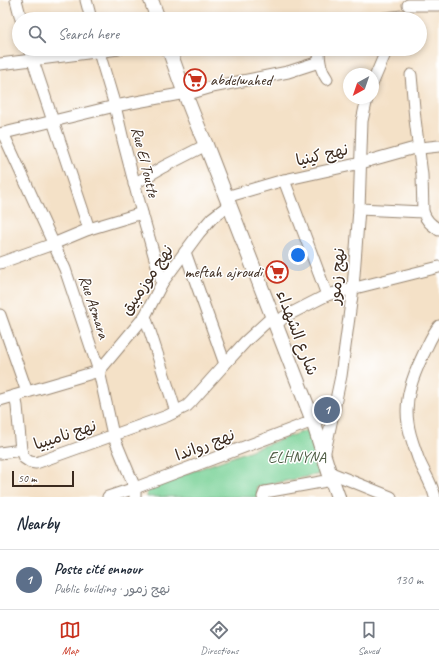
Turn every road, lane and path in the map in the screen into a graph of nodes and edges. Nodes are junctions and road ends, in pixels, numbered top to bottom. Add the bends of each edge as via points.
1 (16, 0) edge
2 (86, 0) edge
3 (151, 0) edge
4 (409, 3) edge
5 (439, 5) edge
6 (19, 12) edge
7 (89, 12) edge
8 (155, 12) edge
9 (25, 56) edge
10 (32, 56) edge
11 (101, 56) edge
12 (173, 56) edge
13 (319, 56) edge
14 (384, 56) edge
15 (319, 62) junction
16 (0, 64) edge
17 (379, 68) edge
18 (411, 75) dead end
19 (327, 79) dead end
20 (185, 95) junction
21 (366, 104) edge
22 (115, 106) junction
23 (54, 122) junction
24 (2, 133) edge
25 (206, 145) junction
26 (439, 146) edge
27 (419, 148) junction
28 (361, 163) junction
29 (284, 180) junction
30 (134, 184) junction
31 (227, 201) junction
32 (359, 209) junction
33 (423, 212) junction
34 (142, 213) junction
35 (89, 229) junction
36 (439, 230) edge
37 (54, 244) junction
38 (185, 252) junction
39 (0, 262) edge
40 (439, 268) edge
41 (162, 284) junction
42 (353, 288) junction
43 (327, 295) junction
44 (0, 315) edge
45 (145, 316) junction
46 (274, 321) junction
47 (439, 326) edge
48 (225, 364) junction
49 (99, 371) junction
50 (27, 392) junction
51 (15, 396) junction
52 (0, 400) edge
53 (176, 412) junction
54 (313, 421) junction
55 (113, 435) junction
56 (21, 450) junction
57 (0, 453) edge
58 (324, 456) junction
59 (331, 476) junction
60 (135, 492) edge
61 (433, 496) edge
62 (108, 497) edge
63 (262, 497) edge
64 (338, 497) edge
65 (391, 497) edge

1 - 6 street
2 - 7 street
3 - 8 main road
4 - 5 street
9 - 16 street
10 - 23 street
11 - 22 street, Rue El Toutte
12 - 20 main road, شارع الشهداء
13 - 15 street
14 - 17 street
15 - 19 street
15 - 20 street via 288,72
18 - 27 street
20 - 22 street
20 - 25 main road, شارع الشهداء
21 - 28 street, نهج زمور via 362,121
22 - 23 street
22 - 30 street, Rue El Toutte
23 - 24 street
23 - 35 street
24 - 37 street, Rue Asmara
25 - 30 street
25 - 31 main road, شارع الشهداء
26 - 27 street, نهج كينيا
27 - 28 street, نهج كينيا
27 - 33 street
28 - 29 street, نهج كينيا
28 - 32 street, نهج زمور
29 - 31 street
29 - 43 street, نهج كينيا
30 - 34 street, Rue El Toutte
31 - 38 street, نهج موزمبيق
31 - 46 main road, شارع الشهداء
32 - 33 street
32 - 42 street, نهج زمور
33 - 36 street via 428,222
34 - 35 street
34 - 41 street, Rue El Toutte
35 - 37 street
37 - 39 street
37 - 49 street, Rue Asmara via 65,269
38 - 41 street, نهج موزمبيق
38 - 48 street
40 - 42 street, نهج ناميبيا
41 - 45 street, نهج موزمبيق
42 - 43 street, نهج ناميبيا
42 - 58 street, نهج زمور via 341,376
43 - 46 street, نهج ناميبيا
44 - 50 street
45 - 49 street, نهج موزمبيق
45 - 53 street
46 - 48 street, نهج ناميبيا via 246,342
46 - 54 main road, شارع الشهداء
47 - 61 street via 418,365 408,399 410,432
48 - 53 street, نهج ناميبيا via 187,406
49 - 50 street
49 - 55 street, Rue Asmara
50 - 51 street
51 - 52 street
51 - 56 street, نهج ناميبيا
53 - 55 street, نهج ناميبيا
54 - 58 main road, شارع الشهداء
54 - 60 street, نهج رواندا
55 - 56 street, نهج ناميبيا via 36,463 24,458
55 - 60 street, Rue Asmara
56 - 57 street
58 - 59 main road, شارع الشهداء
59 - 63 street via 265,492
59 - 64 main road, شارع الشهداء
59 - 65 street
60 - 62 street, نهج رواندا

